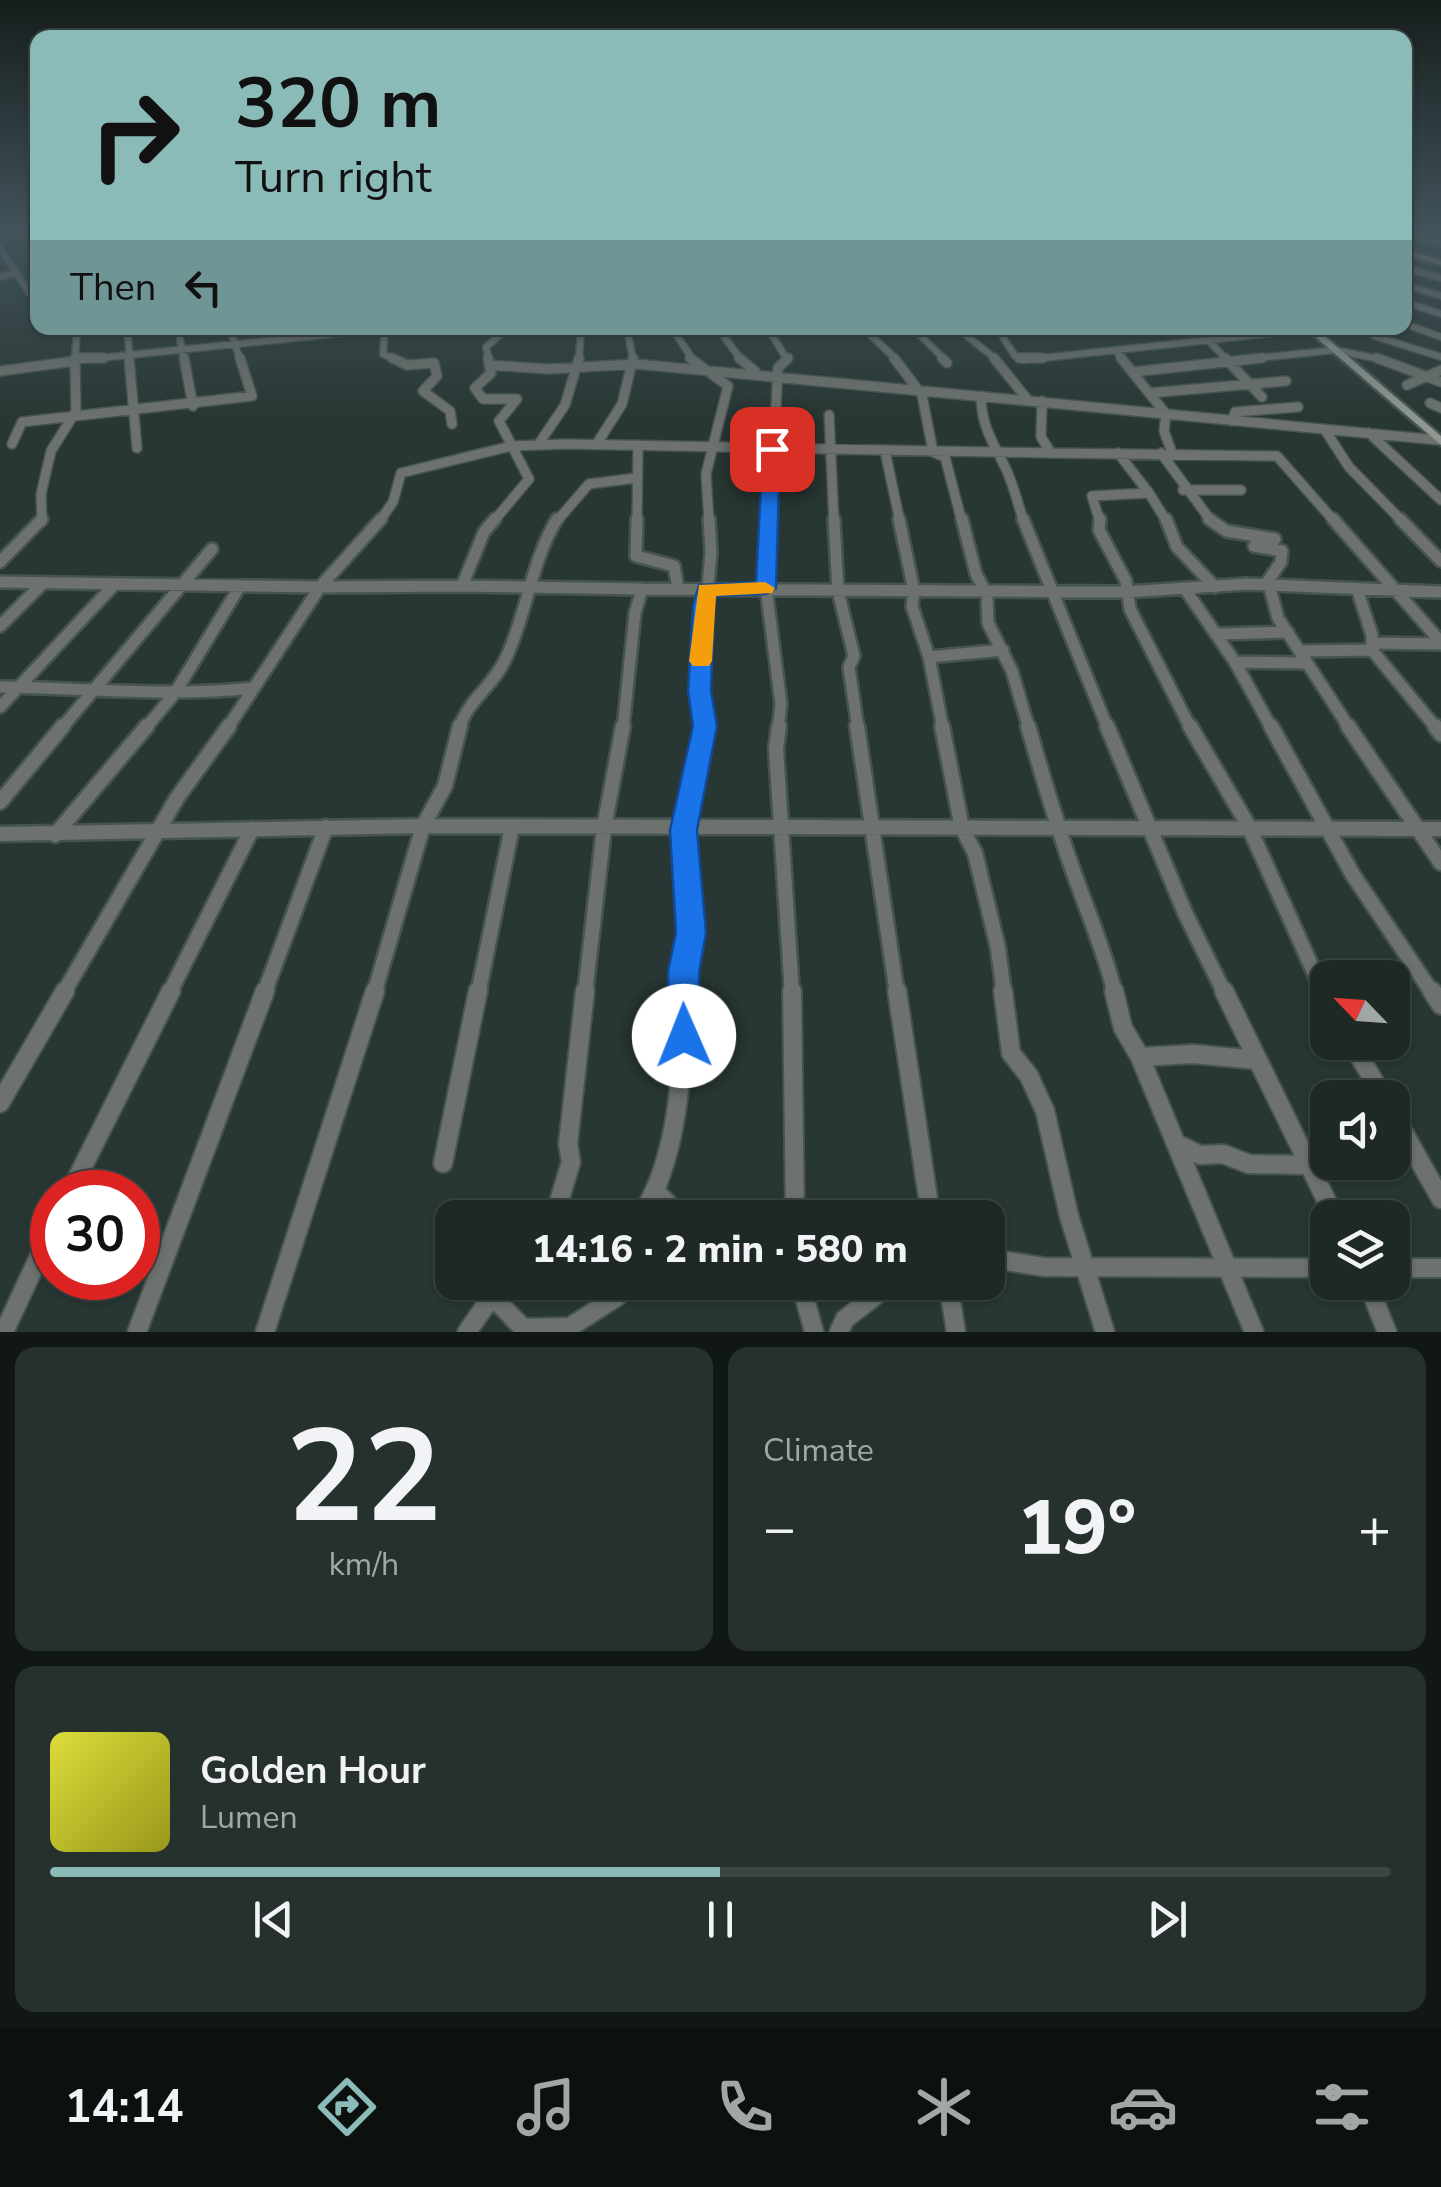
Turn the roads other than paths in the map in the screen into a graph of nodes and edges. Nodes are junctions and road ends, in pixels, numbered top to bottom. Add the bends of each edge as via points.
1 (1412, 304) edge
2 (1441, 314) edge
3 (1412, 326) edge
4 (77, 335) edge
5 (129, 335) edge
6 (179, 335) edge
7 (231, 335) edge
8 (283, 335) edge
9 (316, 335) edge
10 (387, 335) edge
11 (499, 335) edge
12 (581, 335) edge
13 (630, 335) edge
14 (676, 335) edge
15 (723, 335) edge
16 (773, 335) edge
17 (870, 335) edge
18 (920, 335) edge
19 (966, 335) edge
20 (1002, 335) edge
21 (1250, 335) edge
22 (1318, 335) edge
23 (1374, 336) dead end
24 (1441, 336) edge
25 (284, 338) junction
26 (1208, 340) junction
27 (232, 344) junction
28 (180, 349) junction
29 (1114, 350) junction
30 (1336, 350) junction
31 (130, 354) junction
32 (1441, 357) edge
33 (1229, 360) junction
34 (75, 361) junction
35 (947, 363) dead end
36 (636, 364) junction
37 (489, 365) junction
38 (576, 368) junction
39 (710, 369) junction
40 (1441, 370) edge
41 (0, 371) edge
42 (1132, 372) junction
43 (759, 373) junction
44 (778, 374) junction
45 (1424, 376) junction
46 (1286, 381) dead end
47 (1441, 382) edge
48 (1252, 384) junction
49 (1407, 385) dead end
50 (923, 388) junction
51 (1149, 394) junction
52 (981, 396) junction
53 (1262, 398) dead end
54 (1028, 400) junction
55 (1042, 401) junction
56 (1430, 403) dead end
57 (193, 406) junction
58 (1298, 407) dead end
59 (1441, 408) edge
60 (136, 409) junction
61 (1166, 414) junction
62 (829, 415) dead end
63 (72, 418) junction
64 (1232, 421) junction
65 (452, 424) dead end
66 (1326, 430) junction
67 (1369, 433) junction
68 (1440, 441) edge
69 (12, 444) dead end
70 (596, 444) junction
71 (538, 445) junction
72 (510, 446) junction
73 (638, 446) junction
74 (137, 448) dead end
75 (712, 448) junction
76 (772, 449) junction
77 (828, 451) junction
78 (885, 452) junction
79 (934, 452) junction
80 (994, 452) junction
81 (1050, 453) junction
82 (1118, 453) junction
83 (1166, 453) junction
84 (636, 478) junction
85 (1184, 490) junction
86 (1242, 490) dead end
87 (1149, 493) junction
88 (1441, 500) edge
89 (1254, 546) dead end
90 (1271, 546) junction
91 (212, 549) dead end
92 (1441, 561) edge
93 (0, 562) edge
94 (0, 582) edge
95 (42, 584) junction
96 (113, 586) junction
97 (184, 586) junction
98 (240, 586) junction
99 (462, 586) junction
100 (1268, 586) junction
101 (320, 587) junction
102 (1215, 587) junction
103 (531, 588) junction
104 (678, 588) junction
105 (766, 588) junction
106 (642, 589) junction
107 (1357, 589) junction
108 (706, 590) junction
109 (1186, 590) junction
110 (838, 591) junction
111 (914, 591) junction
112 (985, 591) junction
113 (1050, 591) junction
114 (1400, 591) junction
115 (1127, 592) junction
116 (1441, 592) edge
117 (0, 626) edge
118 (1288, 632) junction
119 (1219, 634) junction
120 (1441, 643) edge
121 (1372, 647) junction
122 (1004, 650) junction
123 (930, 657) junction
124 (1304, 657) junction
125 (1236, 662) junction
126 (0, 686) edge
127 (19, 687) junction
128 (258, 687) junction
129 (94, 690) junction
130 (175, 693) junction
131 (0, 707) edge
132 (1441, 734) edge
133 (0, 802) edge
134 (1248, 825) junction
135 (423, 826) junction
136 (326, 827) junction
137 (512, 827) junction
138 (604, 828) junction
139 (780, 828) junction
140 (875, 828) junction
141 (962, 828) junction
142 (1058, 828) junction
143 (1152, 828) junction
144 (252, 829) junction
145 (1441, 829) edge
146 (684, 830) junction
147 (1414, 830) junction
148 (160, 831) junction
149 (1330, 831) junction
150 (0, 834) edge
151 (55, 835) junction
152 (1441, 863) edge
153 (1310, 962) edge
154 (1441, 1006) edge
155 (1140, 1057) junction
156 (1258, 1060) junction
157 (0, 1103) edge
158 (1177, 1144) junction
159 (1410, 1144) edge
160 (442, 1163) dead end
161 (1309, 1166) junction
162 (81, 1170) edge
163 (657, 1193) junction
164 (1441, 1199) edge
165 (559, 1200) edge
166 (652, 1200) edge
167 (664, 1200) edge
168 (795, 1200) edge
169 (927, 1200) edge
170 (1326, 1200) edge
171 (1005, 1260) edge
172 (1085, 1268) junction
173 (1224, 1268) junction
174 (1310, 1268) edge
175 (1410, 1268) edge
176 (1441, 1268) edge
177 (30, 1276) edge
178 (489, 1300) edge
179 (496, 1300) edge
180 (612, 1300) edge
181 (805, 1300) edge
182 (870, 1300) edge
183 (951, 1300) edge
184 (1374, 1300) edge
185 (4, 1332) edge
186 (137, 1332) edge
187 (265, 1332) edge
188 (467, 1332) edge
189 (814, 1332) edge
190 (838, 1332) edge
191 (956, 1332) edge
192 (1106, 1332) edge
193 (1254, 1332) edge
194 (1387, 1332) edge

1 - 2 street
3 - 24 street
4 - 34 street
5 - 31 street
6 - 28 street
7 - 27 street
8 - 25 street
9 - 25 street
10 - 65 street via 383,354 407,365 434,363 437,376 423,391 452,413
11 - 37 street via 486,346
12 - 38 street
13 - 36 street
14 - 39 street via 690,358
15 - 43 street
16 - 44 street via 789,360
17 - 50 street
18 - 35 street
19 - 54 street via 1000,362
20 - 29 street via 1018,358
21 - 26 street
22 - 30 main road
23 - 32 street
25 - 27 street
26 - 29 street
26 - 33 street
27 - 28 street
27 - 57 street via 252,396
28 - 31 street
28 - 57 street
29 - 42 street
30 - 33 street
30 - 45 street via 1374,356
30 - 68 main road
31 - 34 street
31 - 60 street
33 - 42 street
33 - 48 street
34 - 41 street
34 - 63 street
36 - 38 street
36 - 39 street
36 - 70 street via 615,422
37 - 38 street
37 - 72 street via 488,378 475,388 483,399 517,399 499,421
38 - 71 street via 563,416
39 - 43 street
39 - 75 street via 728,386
40 - 45 street
42 - 51 street
43 - 44 street
44 - 50 street
44 - 76 street
45 - 47 street
45 - 49 street
46 - 48 street
48 - 51 street
48 - 53 street
50 - 52 street
50 - 79 street
51 - 61 street
52 - 54 street
52 - 80 street
54 - 55 street
55 - 61 street
55 - 81 street via 1041,437
56 - 59 street
57 - 60 street
58 - 64 street via 1235,412
60 - 63 street
60 - 74 street
61 - 64 street
61 - 83 street
62 - 77 street
63 - 69 street via 22,422
63 - 93 street via 51,450 42,522
64 - 66 street
66 - 67 street
66 - 92 street via 1349,467
67 - 68 street
67 - 88 street
70 - 71 street
70 - 73 street
71 - 72 street
72 - 99 street via 529,479 484,532
72 - 101 street via 401,473 393,506
73 - 75 street
73 - 84 street
75 - 76 street
75 - 108 street
76 - 77 street
76 - 105 street
77 - 78 street
77 - 110 street
78 - 79 street
78 - 111 street
79 - 80 street
79 - 112 street via 945,458
80 - 81 street
80 - 113 street via 1006,466
81 - 82 street
82 - 83 street
82 - 87 street
83 - 85 street
83 - 114 street via 1277,456
84 - 103 street via 584,488 554,524
84 - 104 street via 636,556 674,566
85 - 86 street
85 - 90 street via 1219,528 1266,536 1274,539
87 - 102 street via 1176,546
87 - 115 street via 1092,496 1099,530
89 - 90 street
90 - 100 street via 1282,556
91 - 97 street
94 - 95 street
95 - 96 street
95 - 117 street
96 - 97 street
96 - 127 street
97 - 98 street
97 - 129 street
98 - 101 street
98 - 130 street
99 - 101 street
99 - 103 street
100 - 102 street
100 - 107 street
100 - 118 street via 1270,610
101 - 128 street
102 - 109 street
103 - 106 street
103 - 135 street via 506,660 465,710 441,806
104 - 106 street
104 - 108 street
105 - 108 street
105 - 110 street
105 - 139 street via 781,704
106 - 138 street
107 - 114 street
107 - 121 street
108 - 146 street via 700,691 705,726
109 - 115 street
109 - 119 street
110 - 111 street
110 - 140 street via 854,656 849,667
111 - 112 street
111 - 123 street via 913,612
112 - 113 street
112 - 122 street via 988,623
113 - 115 street
113 - 143 street
114 - 116 street
114 - 120 street
115 - 134 street via 1191,729
118 - 119 street
118 - 124 street
119 - 125 street
120 - 121 street
121 - 124 street
121 - 132 street
122 - 123 street
122 - 142 street
123 - 141 street
124 - 125 street
124 - 147 street
125 - 149 street
126 - 127 street
127 - 129 street
127 - 131 street
128 - 130 street
128 - 148 street
129 - 130 street
129 - 133 street
130 - 151 street
134 - 143 street
134 - 149 street
134 - 153 street
135 - 136 street
135 - 137 street
135 - 187 street
136 - 144 street
136 - 186 street
137 - 138 street
137 - 160 street
138 - 146 street
138 - 165 street via 571,1162
139 - 140 street
139 - 146 street
139 - 168 street via 794,1012
140 - 141 street
140 - 169 street
141 - 142 street
141 - 172 street via 975,853 998,948 1011,1053 1046,1111
142 - 143 street
142 - 155 street via 1101,936 1123,1028
143 - 156 street via 1186,916
144 - 148 street
144 - 162 street
145 - 147 street
146 - 163 street via 691,933 683,972 684,1036
147 - 149 street
147 - 152 street
148 - 151 street
148 - 157 street
149 - 154 street
150 - 151 street
155 - 156 street
155 - 158 street
156 - 161 street
158 - 161 street via 1249,1164
158 - 173 street
159 - 164 street
161 - 170 street
163 - 166 street
163 - 167 street
171 - 172 street
172 - 173 street
172 - 192 street
173 - 174 street
173 - 193 street
175 - 176 street
177 - 185 street
178 - 188 street
179 - 180 street via 524,1328 570,1327
181 - 189 street
182 - 190 street
183 - 191 street
184 - 194 street

